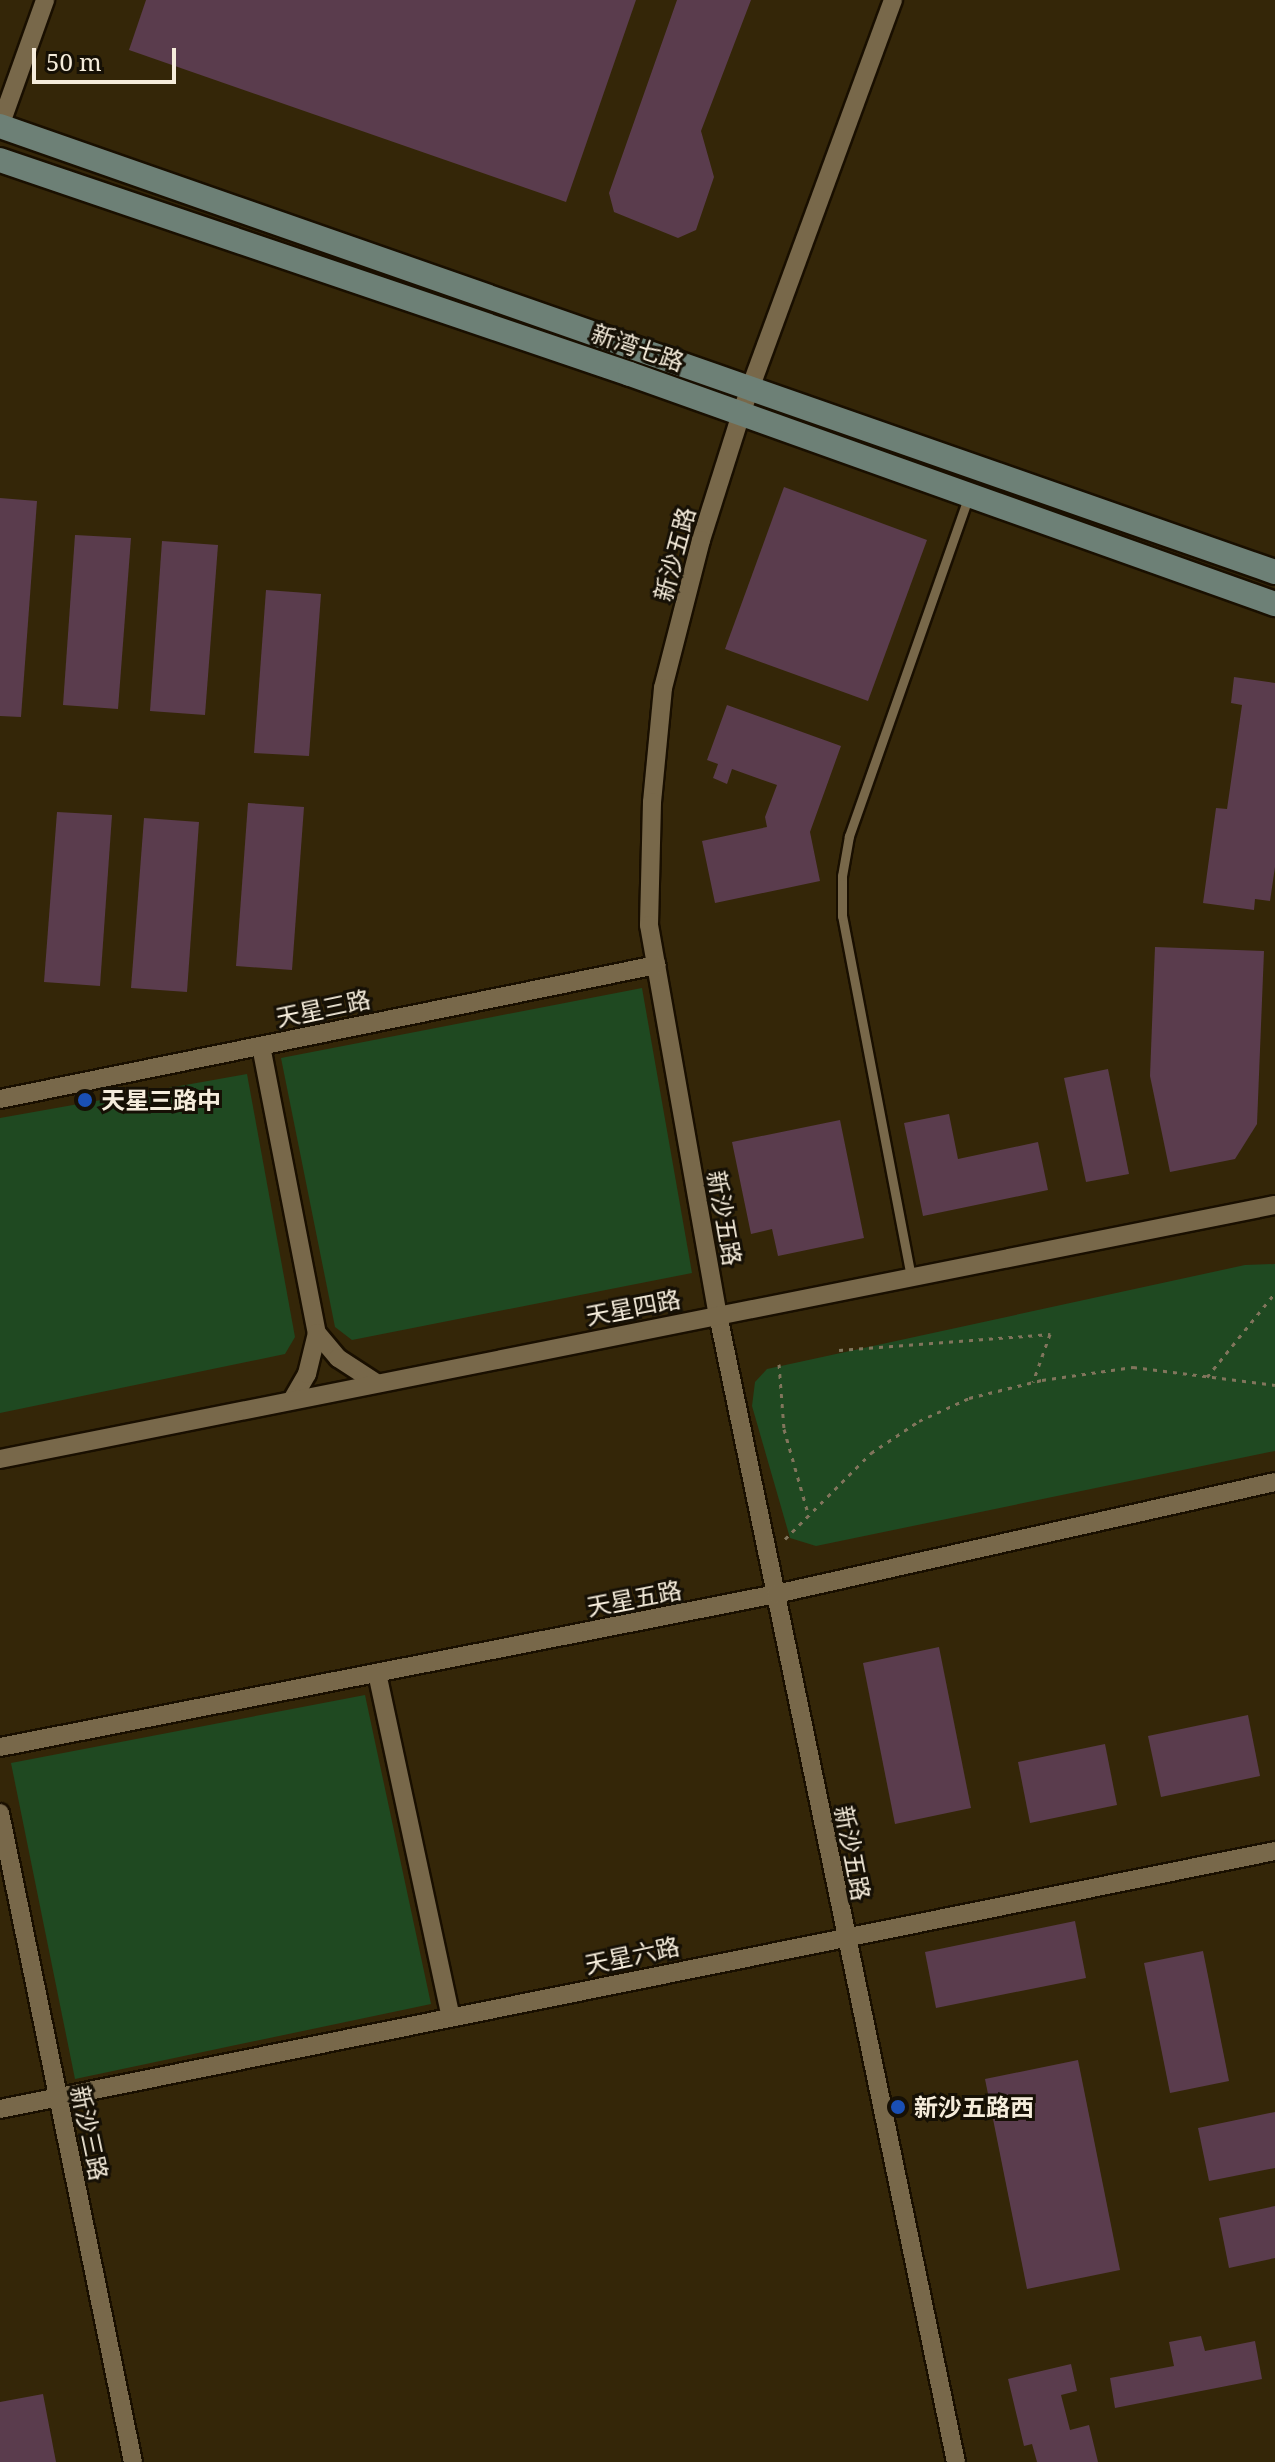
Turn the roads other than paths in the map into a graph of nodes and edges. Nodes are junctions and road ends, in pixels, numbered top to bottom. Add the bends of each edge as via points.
1 (45, 0) edge
2 (893, 0) edge
3 (0, 126) edge
4 (0, 160) edge
5 (752, 387) junction
6 (741, 414) junction
7 (969, 495) junction
8 (1275, 572) edge
9 (1275, 604) edge
10 (656, 965) junction
11 (261, 1046) junction
12 (0, 1099) edge
13 (1275, 1205) edge
14 (911, 1277) junction
15 (718, 1315) junction
16 (317, 1333) junction
17 (375, 1382) junction
18 (292, 1400) junction
19 (0, 1459) edge
20 (1275, 1482) edge
21 (776, 1594) junction
22 (377, 1673) junction
23 (0, 1747) edge
24 (0, 1813) edge
25 (1275, 1851) edge
26 (846, 1936) junction
27 (451, 2017) junction
28 (58, 2097) junction
29 (0, 2109) edge
30 (133, 2462) edge
31 (956, 2462) edge

1 - 3 street
2 - 5 street, 新沙五路
3 - 5 street, 新湾七路
4 - 6 street, 新湾七路
5 - 6 street, 新沙五路
5 - 8 street, 新湾七路
6 - 7 street, 新湾七路
6 - 10 street, 新沙五路 via 663,688 650,879 649,925
7 - 9 street, 新湾七路
7 - 14 lane via 849,836 842,876 842,916
10 - 11 street, 天星三路
10 - 15 street, 新沙五路
11 - 12 street, 天星三路
11 - 16 street
13 - 14 street, 天星四路
14 - 15 street, 天星四路
15 - 17 street, 天星四路
15 - 21 street, 新沙五路
16 - 17 street via 338,1358
16 - 18 street via 307,1374
17 - 18 street, 天星四路
18 - 19 street, 天星四路
20 - 21 street, 天星五路
21 - 22 street, 天星五路
21 - 26 street, 新沙五路
22 - 23 street, 天星五路
22 - 27 street
24 - 28 street, 新沙三路
25 - 26 street, 天星六路
26 - 27 street, 天星六路
26 - 31 street, 新沙五路
27 - 28 street, 天星六路
28 - 29 street, 天星六路
28 - 30 street, 新沙三路

